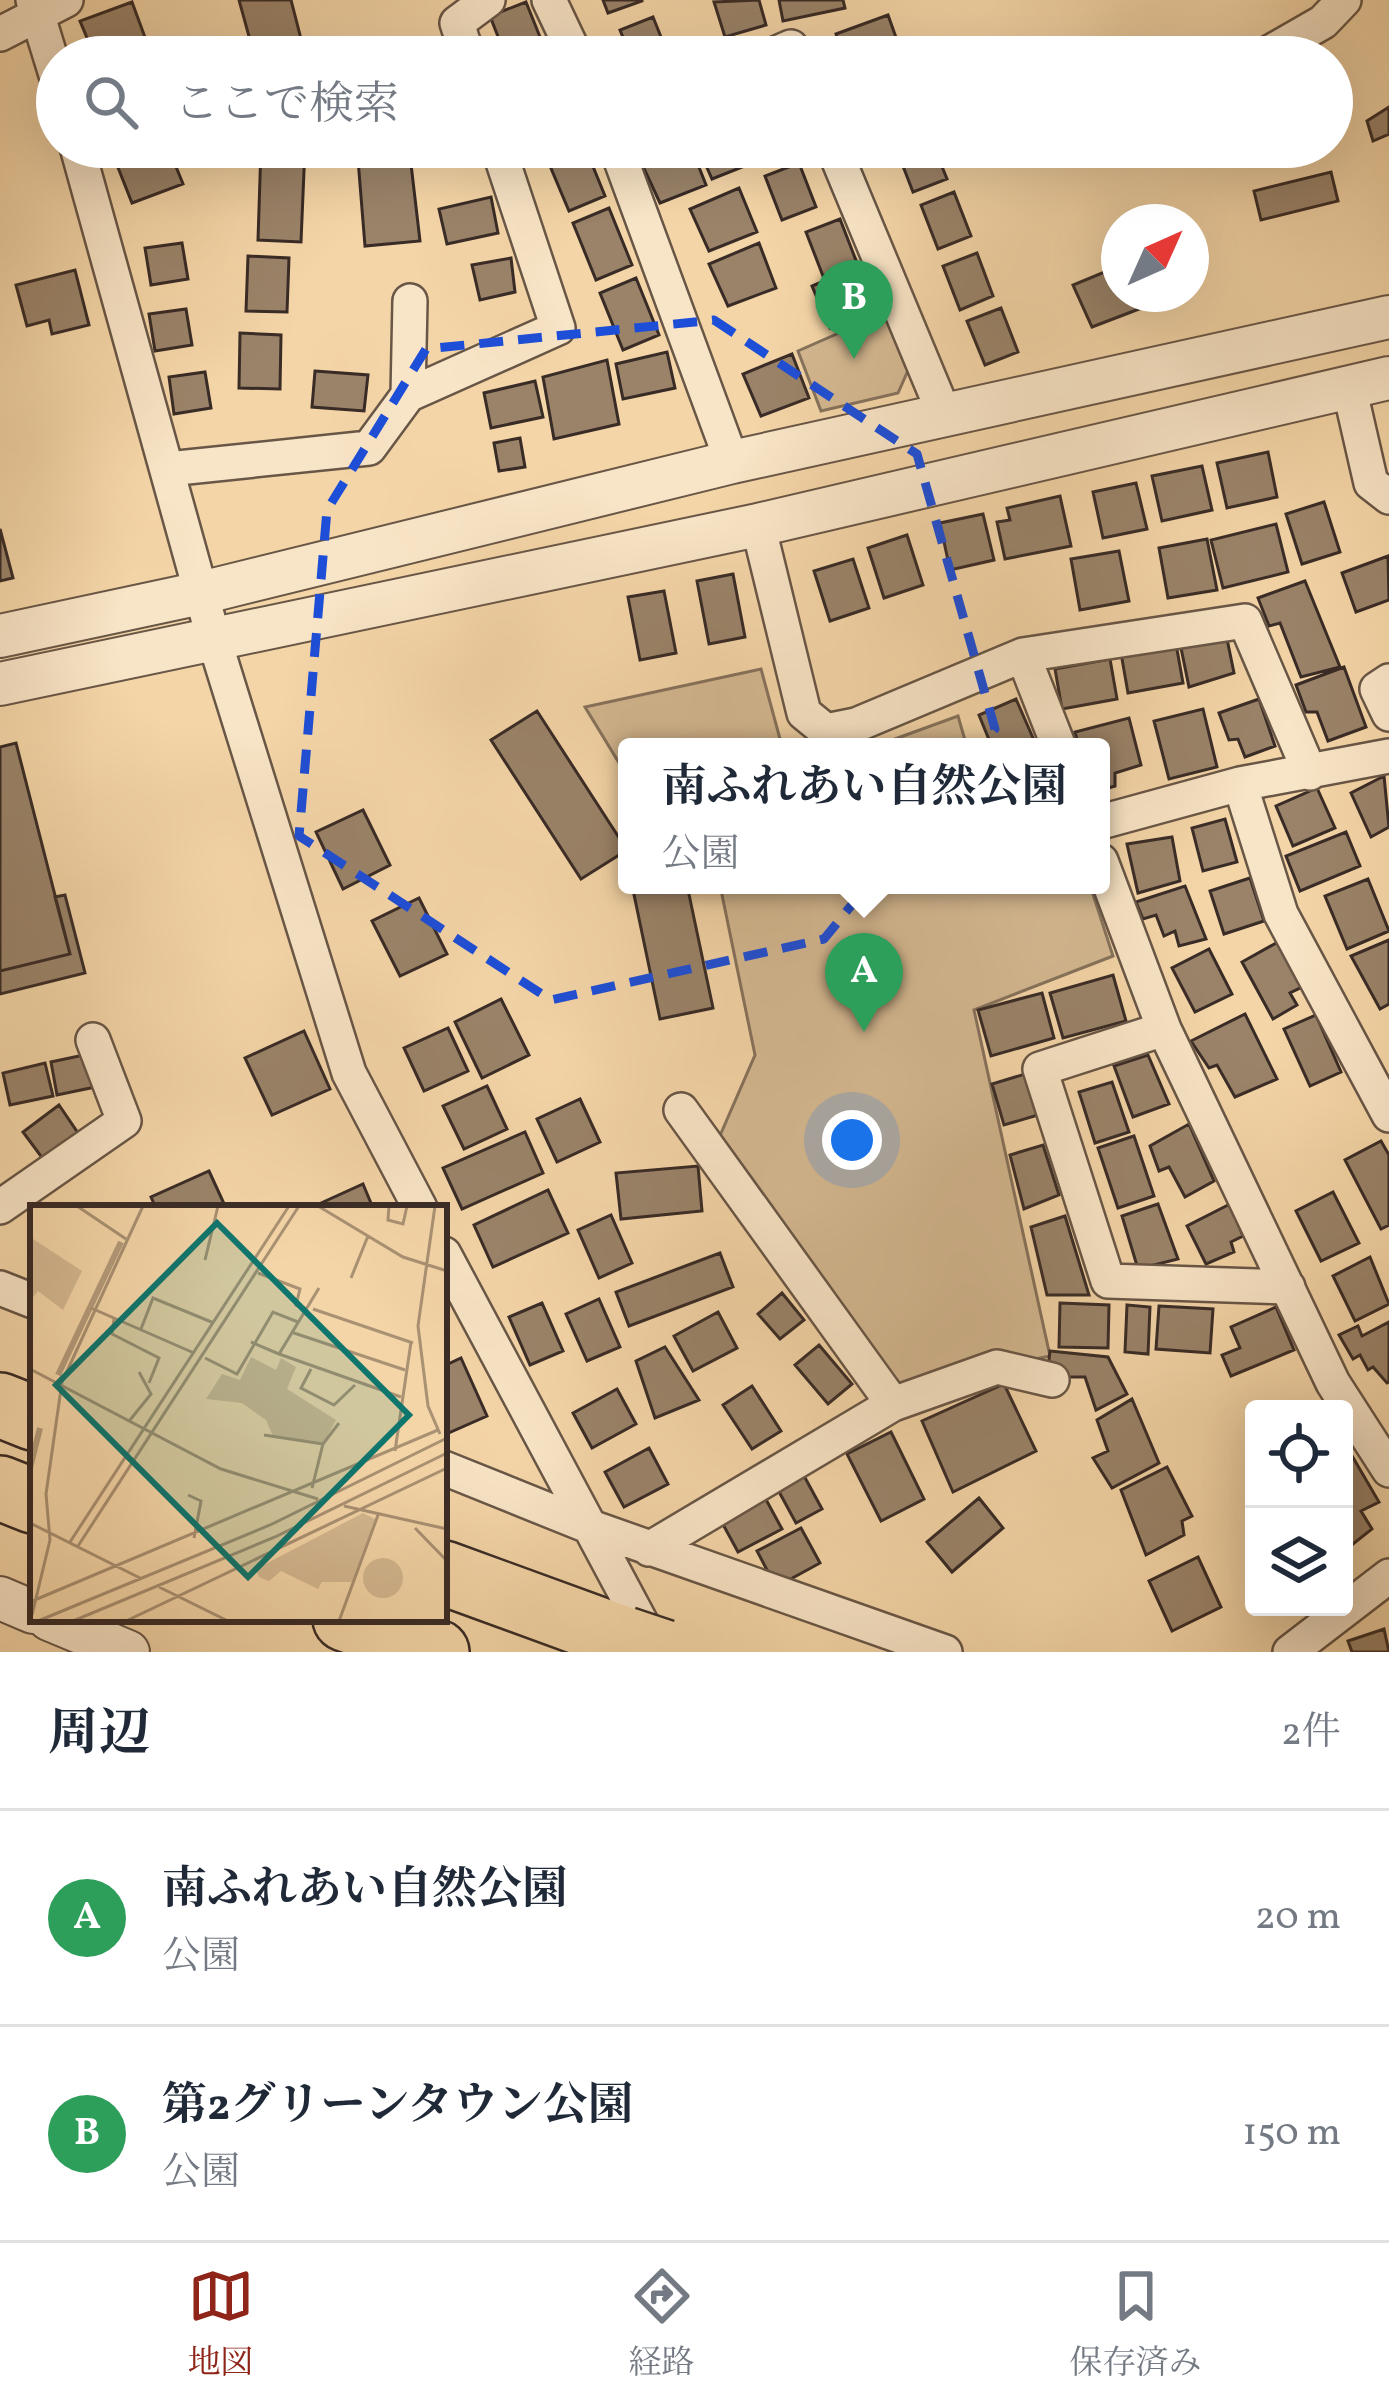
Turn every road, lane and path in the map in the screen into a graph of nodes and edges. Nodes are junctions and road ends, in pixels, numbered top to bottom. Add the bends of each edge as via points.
1 (488, 0) edge
2 (549, 0) edge
3 (1344, 0) edge
4 (46, 4) edge
5 (0, 34) edge
6 (51, 36) edge
7 (461, 36) edge
8 (566, 36) edge
9 (1299, 36) edge
10 (82, 168) edge
11 (505, 168) edge
12 (624, 168) edge
13 (842, 168) edge
14 (410, 301) dead end
15 (1389, 317) edge
16 (1369, 382) edge
17 (407, 395) junction
18 (945, 416) junction
19 (732, 462) junction
20 (168, 469) junction
21 (1389, 497) edge
22 (758, 525) junction
23 (201, 593) junction
24 (0, 636) edge
25 (213, 636) junction
26 (1022, 655) junction
27 (1389, 681) edge
28 (0, 684) edge
29 (1389, 714) edge
30 (1055, 738) edge
31 (1389, 756) edge
32 (1310, 773) junction
33 (1240, 784) junction
34 (1110, 820) edge
35 (1110, 885) edge
36 (1164, 1029) junction
37 (93, 1040) dead end
38 (681, 1110) dead end
39 (1389, 1114) edge
40 (418, 1205) edge
41 (0, 1207) edge
42 (447, 1260) edge
43 (1288, 1286) junction
44 (0, 1288) edge
45 (30, 1300) edge
46 (1052, 1380) dead end
47 (892, 1403) junction
48 (0, 1405) edge
49 (30, 1417) edge
50 (447, 1469) edge
51 (1389, 1470) edge
52 (0, 1488) edge
53 (30, 1500) edge
54 (588, 1526) junction
55 (649, 1549) junction
56 (447, 1574) edge
57 (1389, 1576) edge
58 (0, 1598) edge
59 (30, 1611) edge
60 (56, 1622) edge
61 (353, 1622) edge
62 (648, 1648) edge
63 (128, 1652) edge
64 (436, 1652) edge
65 (945, 1652) edge
66 (1290, 1652) edge

1 - 7 street via 457,23
2 - 8 street
3 - 9 street
4 - 5 street
4 - 6 street
10 - 20 street
11 - 17 street via 558,328
12 - 19 street
13 - 18 street
14 - 17 street
15 - 18 street
16 - 21 street via 1371,483
16 - 22 street
17 - 20 street via 369,448
18 - 19 street
19 - 23 street
20 - 23 street
22 - 25 street
22 - 26 street via 804,713 826,731
23 - 24 street
23 - 25 street
25 - 28 street
25 - 40 street via 349,1073
26 - 30 street
26 - 32 street via 1245,621
27 - 29 street via 1377,689
31 - 32 street
32 - 33 street
33 - 34 street
33 - 39 street via 1281,914
35 - 36 street
36 - 43 street
36 - 43 street via 1040,1069 1108,1281
37 - 41 street via 124,1121
38 - 47 street
42 - 54 street
43 - 51 street via 1333,1383
44 - 45 street
46 - 47 street via 997,1367
47 - 55 street
48 - 49 highway
50 - 54 street
52 - 53 highway
54 - 55 street
54 - 62 street
55 - 65 street
56 - 62 highway
57 - 66 street
58 - 59 street
60 - 63 street
61 - 64 highway

